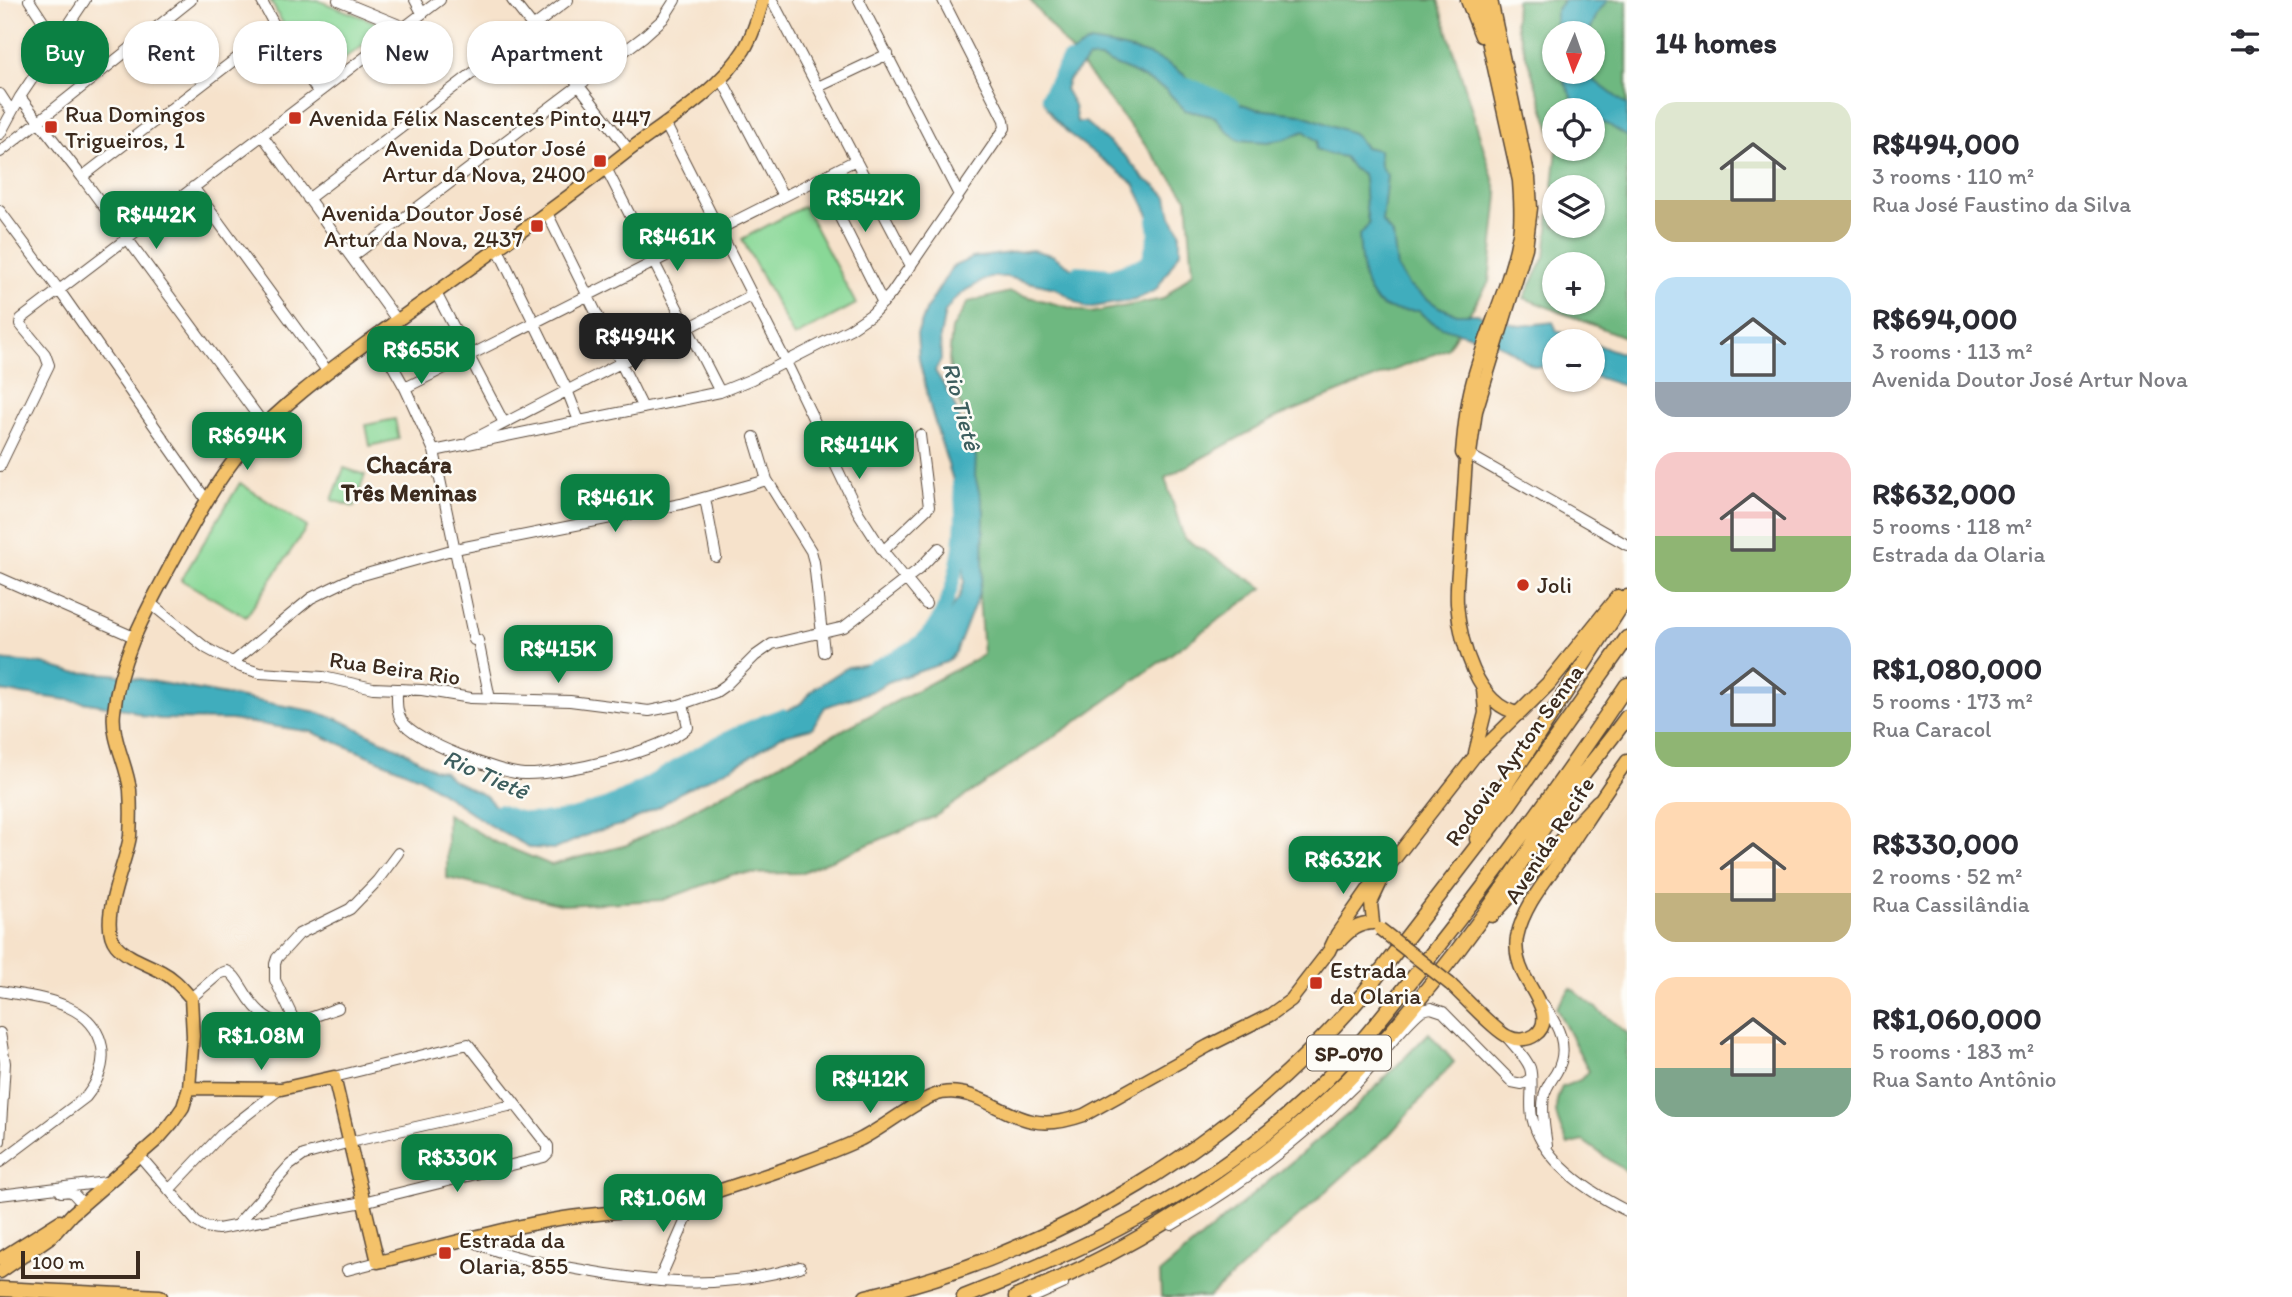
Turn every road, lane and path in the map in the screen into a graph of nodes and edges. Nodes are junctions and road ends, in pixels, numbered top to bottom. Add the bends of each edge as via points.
1 (29, 0) edge
2 (85, 0) edge
3 (191, 0) edge
4 (261, 0) edge
5 (338, 0) edge
6 (415, 0) edge
7 (440, 0) edge
8 (512, 0) edge
9 (568, 0) edge
10 (676, 0) edge
11 (763, 0) edge
12 (772, 0) edge
13 (943, 0) edge
14 (1467, 0) edge
15 (1479, 0) edge
16 (1491, 0) edge
17 (863, 1) edge
18 (422, 13) junction
19 (43, 21) edge
20 (70, 21) edge
21 (272, 21) edge
22 (389, 21) edge
23 (412, 21) edge
24 (528, 21) edge
25 (541, 21) edge
26 (888, 54) junction
27 (361, 60) edge
28 (233, 61) edge
29 (1492, 67) junction
30 (467, 77) edge
31 (721, 78) junction
32 (28, 84) edge
33 (313, 84) edge
34 (579, 86) junction
35 (818, 87) junction
36 (318, 92) junction
37 (0, 94) edge
38 (20, 97) junction
39 (11, 111) junction
40 (38, 121) junction
41 (665, 123) junction
42 (0, 134) edge
43 (262, 135) junction
44 (629, 150) junction
45 (0, 152) edge
46 (856, 160) junction
47 (606, 168) junction
48 (82, 177) junction
49 (820, 178) junction
50 (193, 187) junction
51 (959, 195) junction
52 (783, 196) junction
53 (308, 199) junction
54 (0, 211) edge
55 (547, 214) junction
56 (718, 229) junction
57 (127, 237) junction
58 (498, 249) junction
59 (352, 257) junction
60 (654, 262) junction
61 (911, 265) junction
62 (59, 290) junction
63 (436, 293) junction
64 (752, 295) junction
65 (588, 296) junction
66 (883, 303) junction
67 (1502, 315) junction
68 (397, 320) junction
69 (534, 323) junction
70 (689, 329) junction
71 (376, 336) junction
72 (469, 356) junction
73 (786, 362) junction
74 (622, 363) junction
75 (328, 372) junction
76 (405, 388) junction
77 (567, 390) junction
78 (720, 392) junction
79 (643, 408) junction
80 (579, 421) junction
81 (504, 423) junction
82 (265, 425) junction
83 (920, 435) dead end
84 (754, 437) dead end
85 (461, 447) junction
86 (434, 452) junction
87 (1466, 455) junction
88 (0, 466) edge
89 (767, 480) junction
90 (705, 498) junction
91 (207, 501) junction
92 (1627, 545) edge
93 (939, 548) dead end
94 (455, 550) junction
95 (883, 551) junction
96 (716, 557) dead end
97 (0, 578) edge
98 (906, 580) junction
99 (1627, 590) edge
100 (1627, 597) edge
101 (150, 603) junction
102 (926, 604) dead end
103 (821, 633) junction
104 (134, 636) junction
105 (1627, 638) edge
106 (824, 652) dead end
107 (232, 663) junction
108 (1627, 685) edge
109 (1483, 689) junction
110 (397, 690) junction
111 (490, 699) junction
112 (683, 704) junction
113 (1519, 713) junction
114 (1627, 717) edge
115 (1474, 757) junction
116 (1627, 761) edge
117 (1598, 802) junction
118 (1472, 852) junction
119 (398, 853) dead end
120 (1389, 866) junction
121 (1377, 926) junction
122 (1329, 951) junction
123 (1445, 964) junction
124 (0, 991) edge
125 (1536, 995) junction
126 (191, 999) junction
127 (338, 1007) dead end
128 (295, 1022) junction
129 (0, 1033) edge
130 (1507, 1037) junction
131 (334, 1077) junction
132 (1530, 1079) junction
133 (189, 1088) junction
134 (281, 1089) junction
135 (513, 1105) junction
136 (0, 1141) edge
137 (350, 1142) junction
138 (1547, 1146) junction
139 (139, 1155) junction
140 (0, 1162) edge
141 (106, 1182) junction
142 (40, 1190) junction
143 (169, 1190) junction
144 (0, 1195) edge
145 (695, 1199) junction
146 (363, 1202) junction
147 (83, 1204) junction
148 (1627, 1211) edge
149 (72, 1213) junction
150 (236, 1226) junction
151 (470, 1240) junction
152 (0, 1259) edge
153 (378, 1262) junction
154 (800, 1268) dead end
155 (347, 1270) dead end
156 (0, 1272) edge
157 (660, 1281) junction
158 (0, 1289) edge
159 (160, 1297) edge
160 (866, 1297) edge
161 (964, 1297) edge
162 (1016, 1297) edge
163 (1034, 1297) edge

1 - 19 street
2 - 20 street
3 - 40 street
4 - 21 street
5 - 22 street
6 - 18 street
7 - 18 street
8 - 24 street
9 - 25 street
10 - 34 street via 643,37
11 - 31 main road via 744,49
12 - 35 street
13 - 51 street via 1005,124
14 - 29 main road
15 - 29 main road
16 - 67 main road via 1529,178 1531,208 1526,248
17 - 26 street
18 - 23 street
26 - 35 street
26 - 51 street
27 - 36 street
28 - 48 street
29 - 67 main road via 1519,181 1519,233
30 - 53 street
31 - 41 main road
31 - 52 street
32 - 38 street
33 - 36 street
34 - 44 street
34 - 59 street
35 - 46 street
36 - 43 street
37 - 39 street
38 - 39 street
38 - 40 street
39 - 42 street
40 - 45 street
40 - 48 street
41 - 44 main road
41 - 56 street
43 - 50 street
43 - 53 street
44 - 47 main road
46 - 49 street
46 - 61 street
47 - 55 main road
47 - 60 street
48 - 57 street
49 - 52 street
49 - 66 street
50 - 57 street
50 - 75 street
51 - 61 street
52 - 56 street
53 - 59 street
54 - 62 street
55 - 58 main road
55 - 65 street
56 - 60 street
56 - 64 street
57 - 62 street
57 - 82 street
58 - 63 main road
58 - 69 street
59 - 68 street
60 - 65 street
60 - 70 street
61 - 66 street
62 - 88 street via 21,319 49,365
62 - 91 street
63 - 68 main road
63 - 72 street
64 - 70 street
64 - 73 street
65 - 69 street
65 - 74 street
66 - 73 street via 850,329
67 - 87 main road via 1488,355 1472,381
68 - 71 main road
69 - 72 street
69 - 77 street
70 - 74 street
70 - 78 street
71 - 75 main road
71 - 76 street
72 - 76 street
72 - 81 street
73 - 78 street
73 - 95 street via 858,512
74 - 77 street
74 - 79 street
75 - 82 main road
76 - 86 street
77 - 80 street
77 - 81 street
78 - 79 street
79 - 80 street
80 - 85 street
81 - 85 street
82 - 91 main road
83 - 95 street via 929,507
84 - 89 street
85 - 86 street
86 - 94 street
87 - 92 street
87 - 109 main road via 1457,604 1462,636
89 - 90 street
89 - 103 street via 811,551
90 - 94 street
90 - 96 street
91 - 101 main road
93 - 98 street, Rua Beira Rio
94 - 107 street via 323,590
94 - 111 street
95 - 98 street
97 - 104 street
98 - 102 street
98 - 103 street, Rua Beira Rio via 849,624
99 - 113 highway
100 - 118 highway via 1485,817
101 - 104 main road
101 - 107 street, Rua Beira Rio
103 - 106 street
103 - 112 street, Rua Beira Rio via 772,644 716,692
104 - 126 main road via 114,712 128,777 130,837 109,928 121,950 165,974
105 - 118 highway, Rodovia Ayrton Senna / SP-070
107 - 110 street, Rua Beira Rio via 260,673 323,677
108 - 161 highway, SP-070 via 1457,921 1375,1025 1306,1099 1193,1185 1116,1230
109 - 113 main road via 1496,704
109 - 115 main road via 1484,724
110 - 111 street, Rua Beira Rio
110 - 112 street via 400,718 413,732 450,751 511,772 533,774 591,765 677,735 689,725
111 - 112 street, Rua Beira Rio via 570,701 649,711
113 - 115 main road
114 - 123 highway
115 - 120 main road
116 - 117 main road, Avenida Recife
117 - 123 highway
117 - 125 main road, Avenida Recife via 1520,925 1517,955
118 - 160 highway, Rodovia Ayrton Senna / SP-070 via 1341,1020 1214,1134 1153,1176 1033,1241
119 - 128 street via 350,909 299,934 277,958 275,980
120 - 121 main road via 1374,895 1371,911
120 - 122 main road via 1379,874
121 - 122 main road via 1351,929
121 - 130 main road, bridge
122 - 145 main road via 1291,1000 1270,1015 1084,1115 1058,1122 1032,1121 967,1095 937,1094 838,1150
123 - 162 highway via 1352,1075 1228,1181 1126,1244
124 - 140 street via 65,1005 83,1015 94,1027 103,1056 96,1084 86,1097
125 - 130 main road, Avenida Recife via 1541,1029 1523,1040
125 - 138 street via 1563,1042 1561,1063 1544,1096
126 - 128 street via 219,974 230,972 260,1014 278,1023
126 - 133 main road
127 - 128 street
129 - 136 street via 5,1063
130 - 132 street via 1530,1068
131 - 134 main road
131 - 135 street via 468,1044
131 - 137 main road
132 - 138 street via 1533,1120
132 - 163 street via 1522,1084 1512,1082 1443,1012 1422,1010 1334,1105 1248,1176 1138,1245
133 - 134 main road
133 - 139 main road via 172,1123
134 - 143 street via 220,1135
135 - 137 street
135 - 146 street via 548,1146 544,1157
137 - 146 main road
137 - 150 street via 296,1159
138 - 148 street via 1585,1187
139 - 141 main road
139 - 143 street
141 - 142 street
141 - 147 main road
142 - 144 street
142 - 147 street via 71,1191
143 - 150 street via 205,1227
145 - 151 main road via 537,1223
145 - 157 street
146 - 150 street
146 - 153 main road
147 - 149 main road
149 - 152 main road
149 - 156 main road via 53,1235
151 - 153 main road
151 - 157 street via 530,1261
153 - 155 street
154 - 157 street via 730,1283
158 - 159 highway

